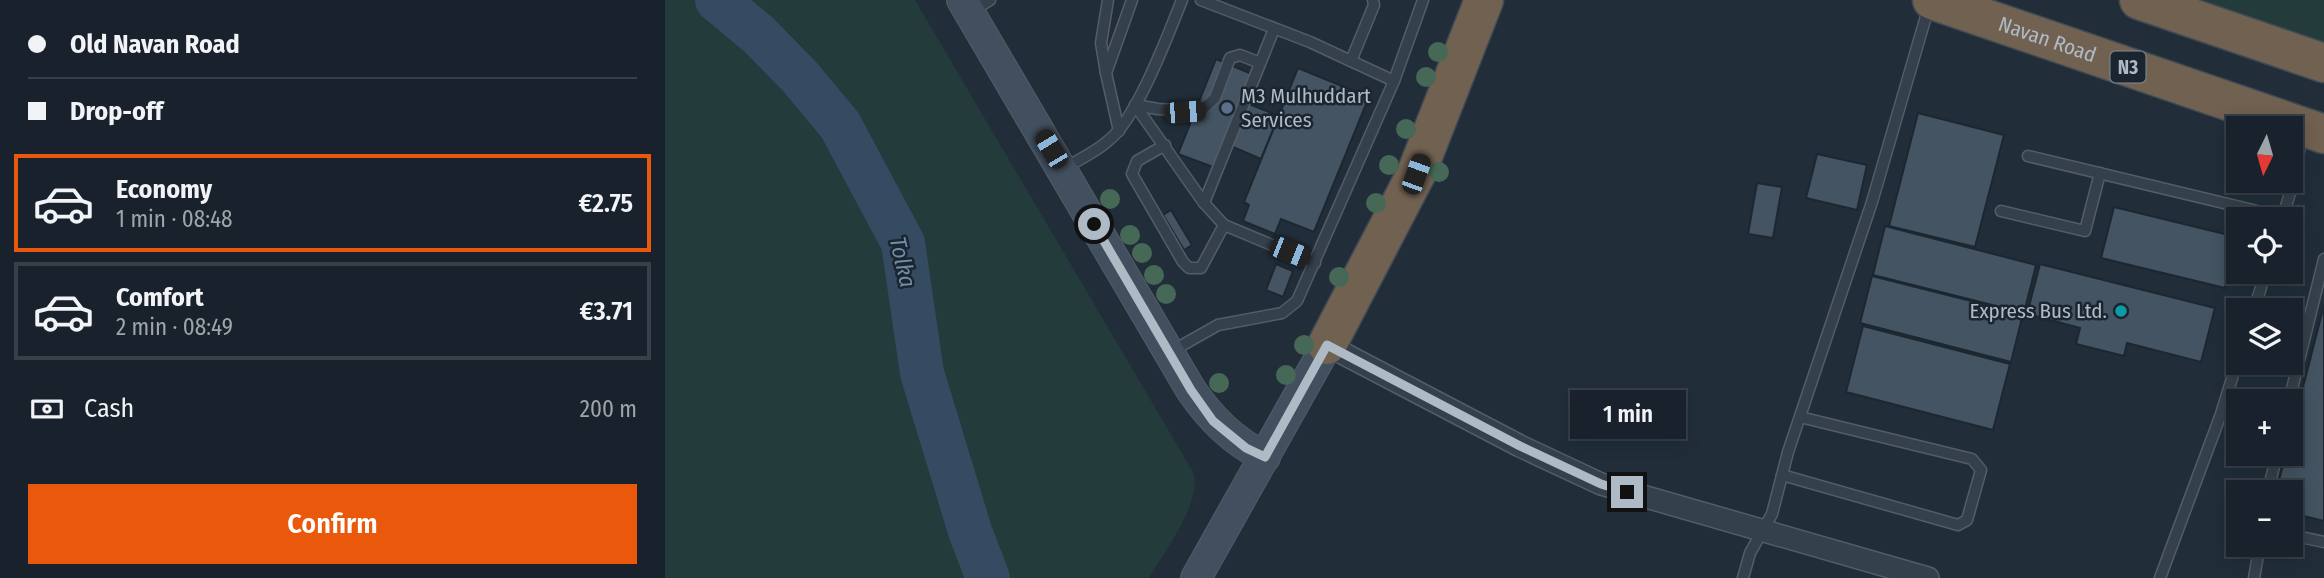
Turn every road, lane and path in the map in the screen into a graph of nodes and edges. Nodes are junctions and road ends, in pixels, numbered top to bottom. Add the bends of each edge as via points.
1 (1108, 0) edge
2 (1132, 0) edge
3 (1182, 0) edge
4 (1201, 0) edge
5 (1373, 0) edge
6 (1423, 0) edge
7 (1484, 0) edge
8 (1931, 0) edge
9 (2139, 0) edge
10 (974, 4) edge
11 (1274, 29) junction
12 (1351, 61) junction
13 (2324, 62) edge
14 (1260, 63) junction
15 (1106, 73) junction
16 (1394, 81) junction
17 (1135, 105) junction
18 (2314, 130) edge
19 (1119, 131) junction
20 (1165, 145) junction
21 (2028, 156) dead end
22 (1063, 169) junction
23 (2100, 173) junction
24 (1205, 203) junction
25 (2238, 207) edge
26 (2285, 207) edge
27 (2001, 211) dead end
28 (1224, 225) junction
29 (2324, 259) edge
30 (1315, 263) junction
31 (1327, 345) junction
32 (1170, 353) junction
33 (2233, 375) edge
34 (2292, 389) edge
35 (1800, 417) junction
36 (1265, 457) junction
37 (1782, 475) junction
38 (1761, 530) junction
39 (2303, 538) edge
40 (2324, 542) edge
41 (2258, 557) edge
42 (1880, 571) edge
43 (1195, 578) edge
44 (1743, 578) edge
45 (1928, 578) edge
46 (2160, 578) edge
47 (2254, 578) edge

1 - 15 lane via 1101,43
2 - 15 lane
3 - 17 lane
4 - 11 lane
5 - 12 lane
6 - 16 lane
7 - 31 highway via 1416,174
8 - 18 highway, Navan Road / N3
8 - 35 lane via 1875,190
9 - 13 highway
10 - 22 street
11 - 12 lane
11 - 14 lane
12 - 16 lane
14 - 17 lane via 1240,55 1230,58 1215,98 1201,111
14 - 24 lane
15 - 19 lane
16 - 30 lane
17 - 19 lane
17 - 20 lane
18 - 26 lane
19 - 22 lane
20 - 24 lane
20 - 28 lane via 1137,161 1132,174 1182,262 1189,268 1201,268
21 - 23 lane
22 - 32 street
23 - 25 lane
23 - 27 lane via 2085,231
24 - 28 lane
28 - 30 lane
29 - 34 lane
30 - 32 lane via 1297,301 1282,313 1218,325
31 - 36 street
31 - 38 street via 1601,484
32 - 36 street via 1213,421
33 - 46 lane
35 - 37 lane
35 - 37 lane via 1972,459 1981,470 1967,520 1958,525
36 - 43 street
37 - 38 lane via 1772,514
38 - 42 street
38 - 44 lane
39 - 40 lane
41 - 47 lane
42 - 45 street

